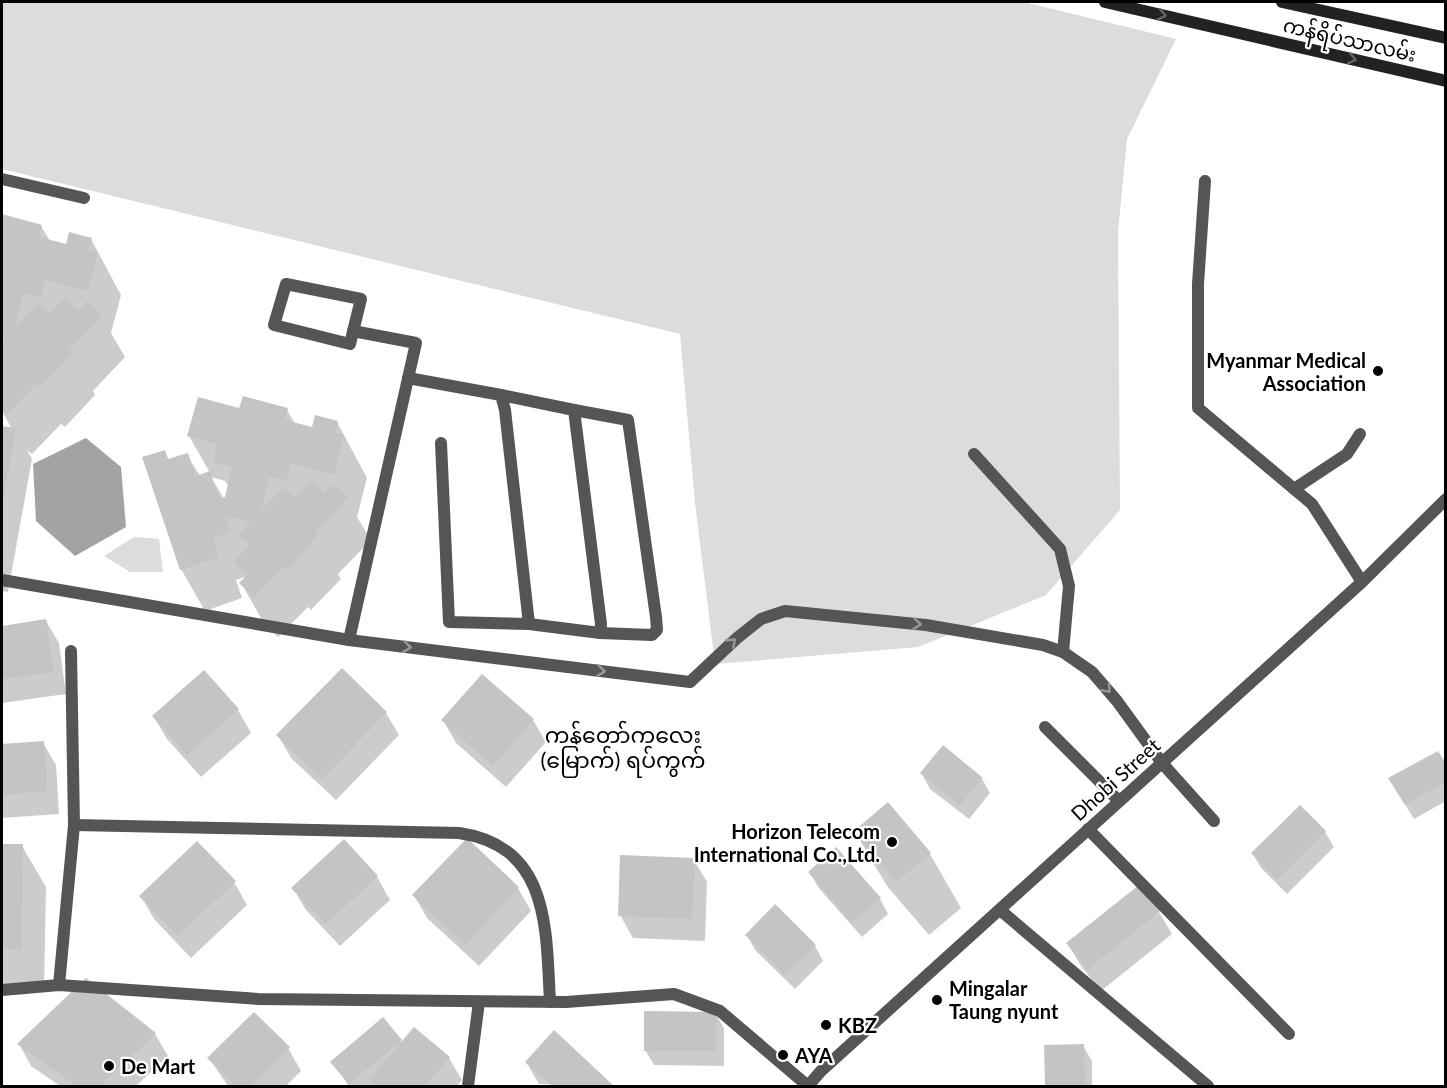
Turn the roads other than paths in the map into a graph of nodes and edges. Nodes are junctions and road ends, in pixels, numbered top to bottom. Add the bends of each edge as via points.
1 (1105, 2) edge
2 (1282, 2) edge
3 (1446, 38) edge
4 (1446, 81) edge
5 (2, 179) edge
6 (1205, 181) dead end
7 (84, 198) dead end
8 (353, 331) junction
9 (408, 378) junction
10 (501, 395) junction
11 (574, 410) junction
12 (1360, 434) dead end
13 (441, 443) dead end
14 (974, 454) dead end
15 (1294, 489) junction
16 (1446, 499) edge
17 (2, 580) edge
18 (1362, 582) junction
19 (529, 624) junction
20 (600, 633) junction
21 (349, 640) junction
22 (71, 651) dead end
23 (1063, 652) junction
24 (1045, 727) dead end
25 (1162, 763) junction
26 (1119, 801) junction
27 (1214, 821) dead end
28 (74, 825) junction
29 (1088, 829) junction
30 (1000, 909) junction
31 (58, 986) junction
32 (2, 990) edge
33 (479, 1002) junction
34 (550, 1002) junction
35 (1289, 1034) dead end
36 (468, 1086) edge
37 (808, 1086) edge
38 (1208, 1086) edge

1 -> 4 main road, ကန်ရိပ်သာလမ်း
2 - 3 main road
5 - 7 street
6 - 15 street via 1198,284 1198,408
8 - 8 street via 361,299 286,284 274,325 350,344
8 - 9 street via 416,343
9 - 10 street
9 - 21 street
10 - 11 street
10 - 19 street
11 - 20 street via 602,624
11 - 20 street via 628,420 656,617 657,630 652,635
12 - 15 street via 1347,453
13 - 19 street via 449,622
14 - 23 street via 1060,549 1069,586
15 - 18 street via 1312,504
16 - 18 street, Dhobi Street
17 - 21 street
18 - 25 street, Dhobi Street
19 - 20 street
21 -> 23 street via 690,682 761,619 785,611 926,625
22 - 28 street
23 -> 25 street via 1092,672
24 - 26 street
25 - 26 street, Dhobi Street
25 - 27 street
26 - 29 street, Dhobi Street
28 - 31 street
28 - 34 street via 477,836 497,844 519,861 535,887 545,923
29 - 30 street, Dhobi Street
29 - 35 street
30 - 37 street, Dhobi Street
30 - 38 street
31 - 32 street
31 - 33 street via 258,999
33 - 34 street
33 - 36 street
34 - 37 street via 674,994 720,1011

